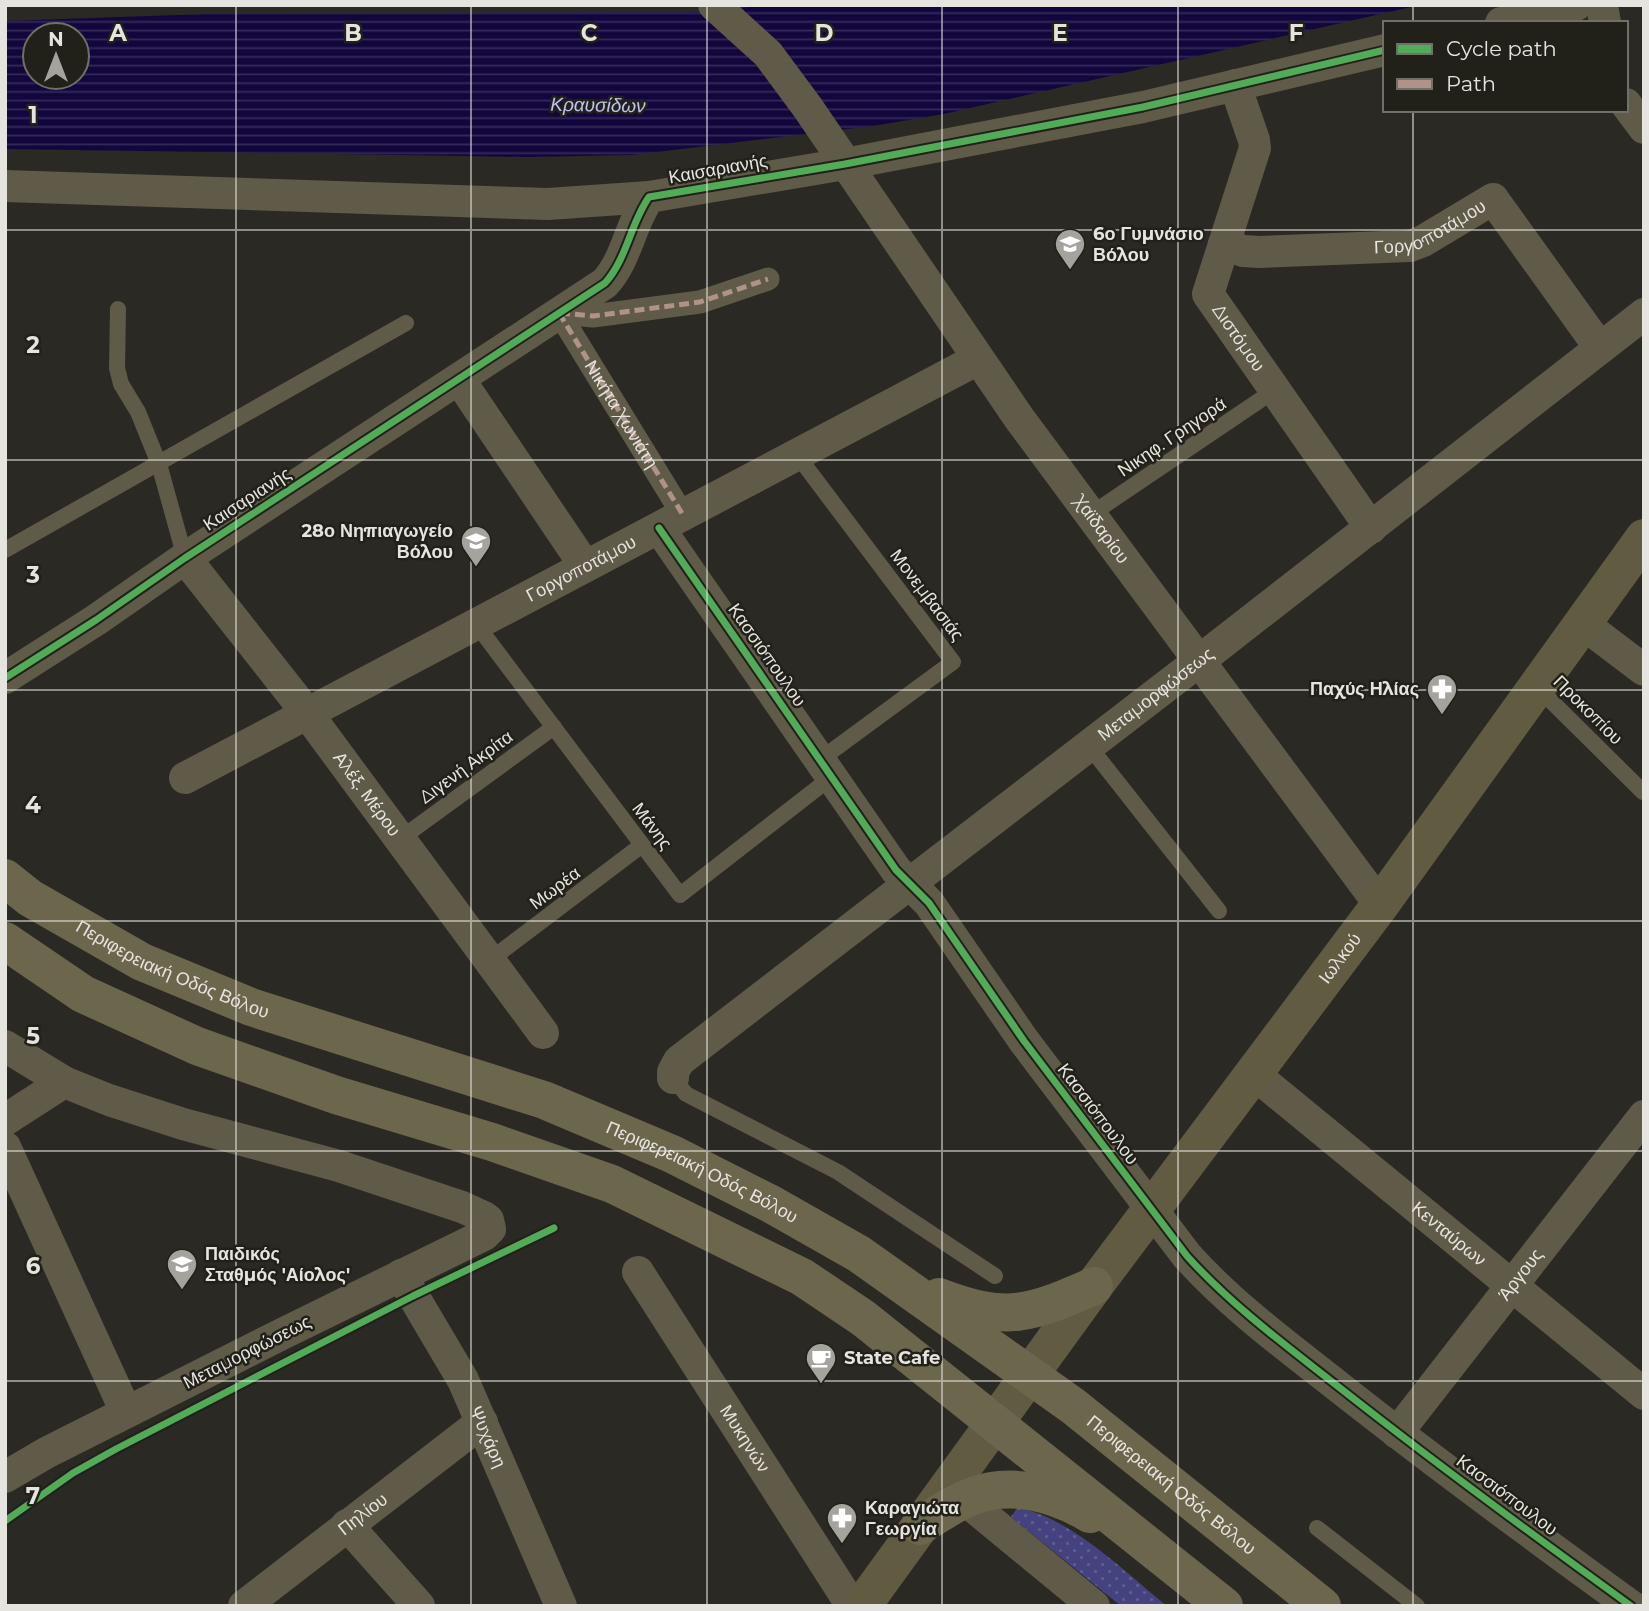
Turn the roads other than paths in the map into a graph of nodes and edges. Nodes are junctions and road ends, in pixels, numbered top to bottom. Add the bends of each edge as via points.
1 (1576, 5) edge
2 (715, 6) edge
3 (1509, 21) edge
4 (1383, 50) edge
5 (1235, 85) junction
6 (1628, 107) edge
7 (1644, 128) edge
8 (839, 156) junction
9 (5, 186) edge
10 (649, 197) junction
11 (1224, 243) junction
12 (768, 279) dead end
13 (118, 309) dead end
14 (559, 313) junction
15 (1644, 314) edge
16 (406, 323) dead end
17 (1600, 348) junction
18 (978, 359) junction
19 (459, 379) junction
20 (1275, 390) junction
21 (797, 455) junction
22 (159, 464) junction
23 (1090, 515) junction
24 (671, 521) junction
25 (1371, 528) junction
26 (1644, 538) edge
27 (5, 550) edge
28 (186, 558) junction
29 (584, 566) junction
30 (1582, 623) junction
31 (476, 624) junction
32 (1199, 661) junction
33 (1644, 670) edge
34 (5, 678) edge
35 (1536, 686) junction
36 (307, 713) junction
37 (554, 727) junction
38 (1089, 746) junction
39 (827, 768) junction
40 (185, 778) dead end
41 (1643, 792) edge
42 (400, 839) junction
43 (642, 845) junction
44 (5, 878) edge
45 (910, 883) junction
46 (1380, 905) junction
47 (1219, 911) dead end
48 (5, 941) edge
49 (490, 960) junction
50 (543, 1033) dead end
51 (5, 1046) edge
52 (1254, 1074) junction
53 (673, 1078) joint
54 (64, 1082) junction
55 (5, 1120) edge
56 (1640, 1128) edge
57 (5, 1147) edge
58 (1150, 1211) junction
59 (638, 1272) dead end
60 (401, 1275) junction
61 (995, 1276) dead end
62 (1094, 1286) junction
63 (1512, 1287) junction
64 (916, 1293) junction
65 (1030, 1375) junction
66 (1644, 1394) edge
67 (126, 1412) junction
68 (482, 1422) junction
69 (996, 1422) junction
70 (1397, 1433) junction
71 (5, 1477) edge
72 (964, 1499) junction
73 (347, 1525) junction
74 (920, 1526) junction
75 (1317, 1528) dead end
76 (1171, 1563) junction
77 (412, 1603) edge
78 (557, 1604) edge
79 (244, 1606) edge
80 (852, 1606) edge
81 (862, 1606) edge
82 (1094, 1606) edge
83 (1224, 1606) edge
84 (1322, 1606) edge
85 (1417, 1606) edge
86 (1631, 1606) edge

1 - 3 street
2 - 8 street, Χαϊδαρίου via 768,54
4 - 5 street, Καισαριανής
5 - 8 street, Καισαριανής via 1143,107
5 - 11 street, Διστόμου via 1255,148
6 - 7 street
8 - 10 street, Καισαριανής
8 - 18 street, Χαϊδαρίου
9 - 10 street via 548,204
10 - 14 street, Καισαριανής via 638,212 616,271
11 - 17 street, Γοργοποτάμου via 1259,252 1410,246 1493,200
11 - 20 street, Διστόμου via 1208,294
12 - 14 street via 700,302 593,316
13 - 22 lane via 121,384
14 - 19 street, Καισαριανής
14 - 24 street, Νικήτα Χωνιάτη
15 - 17 street, Μεταμορφώσεως
16 - 22 lane
17 - 25 street, Μεταμορφώσεως
18 - 21 street, Γοργοποτάμου
18 - 23 street, Χαϊδαρίου
19 - 28 street, Καισαριανής
19 - 29 street
20 - 23 lane, Νικηφ. Γρηγορά
20 - 25 street, Διστόμου
21 - 24 street, Γοργοποτάμου
21 - 39 lane, Μονεμβασιάς via 953,662
22 - 27 lane
22 - 28 lane
23 - 32 street, Χαϊδαρίου
24 - 29 street, Γοργοποτάμου
24 - 39 street, Κασσιόπουλου
25 - 32 street, Μεταμορφώσεως
26 - 30 main road, Ιωλκού
28 - 34 street, Καισαριανής
28 - 36 street, Αλέξ. Μέρου
29 - 31 street, Γοργοποτάμου
30 - 33 street
30 - 35 main road, Ιωλκού
31 - 36 street, Γοργοποτάμου
31 - 37 lane, Μάνης
32 - 38 street, Μεταμορφώσεως
32 - 46 street, Χαϊδαρίου
35 - 41 lane, Προκοπίου
35 - 46 main road, Ιωλκού
36 - 40 street, Γοργοποτάμου
36 - 42 street, Αλέξ. Μέρου
37 - 42 lane, Διγενή Ακρίτα
37 - 43 lane, Μάνης
38 - 45 street, Μεταμορφώσεως
38 - 47 lane
39 - 43 lane, Μάνης via 680,895
39 - 45 street, Κασσιόπουλου via 896,870
42 - 49 street, Αλέξ. Μέρου
43 - 49 lane, Μωρέα
44 - 64 main road, Περιφερειακή Οδός Βόλου via 30,898 142,962 251,1007 544,1100 672,1154 771,1203
45 - 53 street, Μεταμορφώσεως via 680,1061
45 - 58 street, Κασσιόπουλου via 929,903
46 - 52 main road, Ιωλκού
48 - 69 main road via 83,994 197,1046 336,1096 492,1142 612,1184 702,1227 802,1277 863,1318
49 - 50 street, Αλέξ. Μέρου
51 - 54 street
52 - 58 main road, Ιωλκού
52 - 63 street, Κενταύρων
53 - 61 lane via 686,1094 838,1172
54 - 55 street
54 - 60 street, Μεταμορφώσεως via 163,1118 339,1166 488,1220 490,1229 484,1236
56 - 63 street, Άργους
57 - 67 street
58 - 62 main road, Ιωλκού
58 - 70 street, Κασσιόπουλου via 1207,1278
59 - 80 street, Μυκηνών
60 - 67 street, Μεταμορφώσεως
60 - 68 street, Ψυχάρη
62 - 64 main road via 1023,1313 997,1314
62 - 65 main road, Ιωλκού
63 - 66 street, Κενταύρων
63 - 70 street, Άργους
64 - 65 main road, Περιφερειακή Οδός Βόλου
65 - 69 main road, Ιωλκού
65 - 84 main road, Περιφερειακή Οδός Βόλου
67 - 71 street, Μεταμορφώσεως
68 - 73 street, Πηλίου
68 - 78 street, Ψυχάρη
69 - 74 main road, Ιωλκού
69 - 76 main road
70 - 86 street, Κασσιόπουλου
72 - 74 main road
72 - 76 main road via 1011,1489 1059,1499
72 - 82 street
73 - 77 street
73 - 79 street, Πηλίου
74 - 81 main road, Ιωλκού
75 - 85 lane
76 - 83 main road

